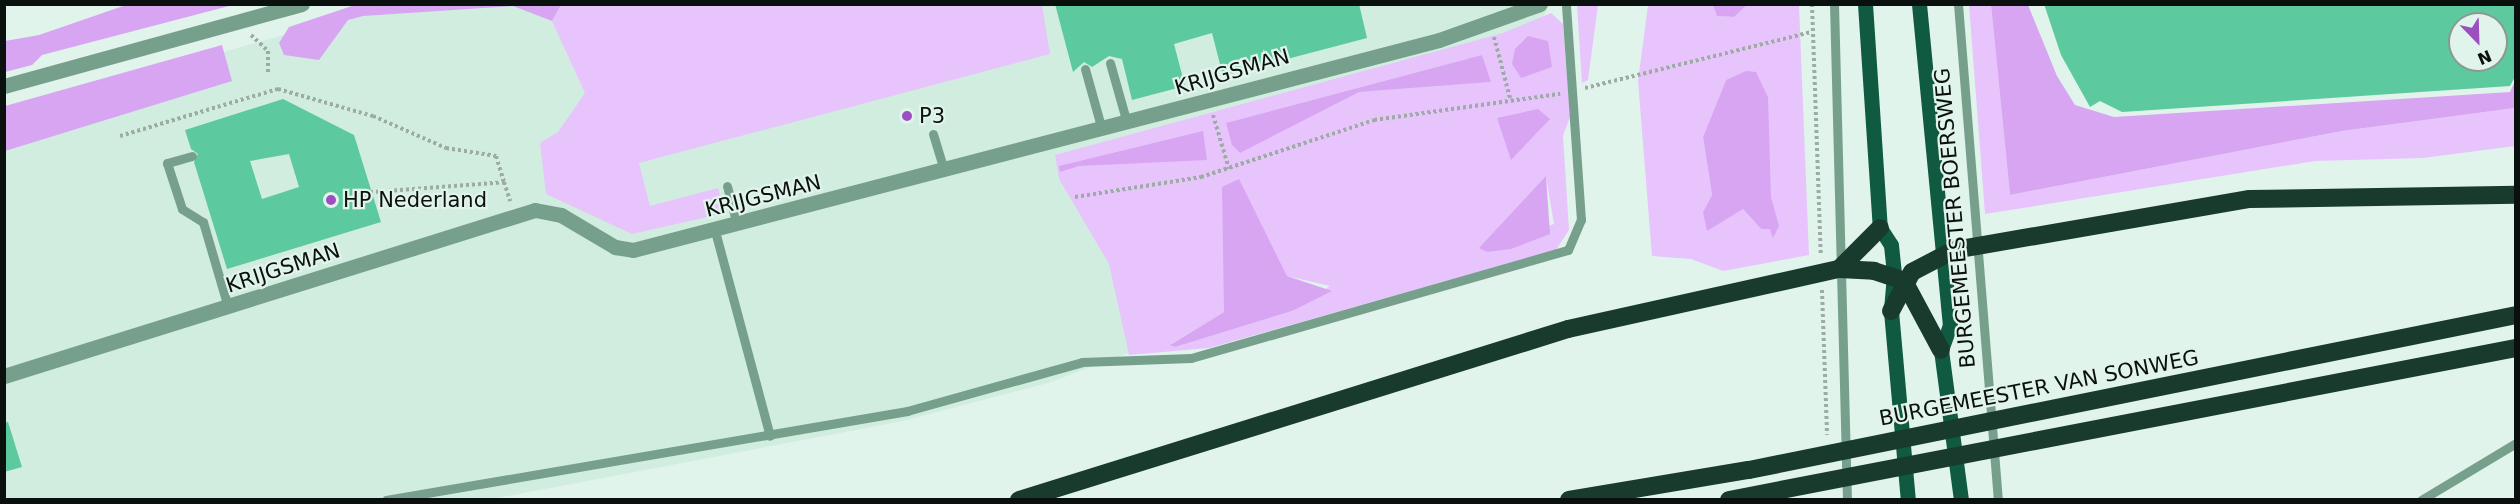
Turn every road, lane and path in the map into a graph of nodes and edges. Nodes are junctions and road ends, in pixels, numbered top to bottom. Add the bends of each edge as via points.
1 (302, 4) edge
2 (1540, 4) edge
3 (1566, 4) edge
4 (1812, 4) edge
5 (1833, 4) edge
6 (1865, 4) edge
7 (1919, 4) edge
8 (1958, 4) edge
9 (245, 21) junction
10 (1490, 25) junction
11 (1811, 32) junction
12 (1110, 63) dead end
13 (1085, 69) dead end
14 (268, 74) dead end
15 (4, 86) edge
16 (1574, 91) junction
17 (1510, 98) junction
18 (1209, 100) junction
19 (1127, 123) junction
20 (1102, 130) junction
21 (933, 134) dead end
22 (120, 136) dead end
23 (192, 156) dead end
24 (1229, 169) junction
25 (944, 171) junction
26 (504, 182) junction
27 (727, 186) dead end
28 (345, 194) dead end
29 (2516, 195) edge
30 (1075, 197) dead end
31 (515, 216) junction
32 (737, 225) junction
33 (1880, 228) junction
34 (715, 231) junction
35 (1978, 246) junction
36 (1943, 252) junction
37 (1830, 270) junction
38 (1899, 278) junction
39 (228, 307) junction
40 (1891, 311) joint
41 (2516, 315) edge
42 (2516, 348) edge
43 (1941, 350) junction
44 (4, 376) edge
45 (770, 435) junction
46 (1827, 442) dead end
47 (2516, 443) edge
48 (386, 500) edge
49 (1019, 500) edge
50 (1569, 500) edge
51 (1729, 500) edge
52 (1847, 500) edge
53 (1908, 500) edge
54 (1961, 500) edge
55 (1998, 500) edge
56 (2421, 500) edge

1 - 9 street
2 - 10 street, KRIJGSMAN
3 - 16 lane
4 - 11 path
5 - 37 lane
6 - 33 main road
7 - 36 main road, BURGEMEESTER BOERSWEG via 1925,108 1940,195
8 - 35 lane, BURGEMEESTER BOERSWEG
9 - 14 path via 268,51
9 - 15 street
10 - 17 path
10 - 18 street, KRIJGSMAN
11 - 16 path
11 - 37 path
12 - 19 lane
13 - 20 lane
16 - 17 path
16 - 45 lane via 1581,220 1568,250 1191,358 1082,362 907,411
17 - 24 path via 1374,120
18 - 19 street, KRIJGSMAN
18 - 24 path
19 - 20 street, KRIJGSMAN
20 - 25 street, KRIJGSMAN
21 - 25 lane
22 - 26 path via 278,89 373,116 446,148 496,156
23 - 39 lane via 167,163 182,209 202,222
24 - 30 path
25 - 32 street, KRIJGSMAN
26 - 28 path
26 - 31 path
27 - 32 lane
29 - 35 highway via 2250,199
31 - 34 street, KRIJGSMAN via 535,210 561,215 615,247 633,250
31 - 39 street, KRIJGSMAN
32 - 34 street, KRIJGSMAN
33 - 37 highway
33 - 38 main road via 1891,245
34 - 45 lane
35 - 36 highway
35 - 55 lane, BURGEMEESTER BOERSWEG
36 - 38 highway
36 - 43 main road, BURGEMEESTER BOERSWEG via 1950,325
37 - 38 highway
37 - 46 path
37 - 49 highway via 1568,329
37 - 52 lane
38 - 40 highway
38 - 43 highway
39 - 44 street, KRIJGSMAN
40 - 53 main road
41 - 50 highway, BURGEMEESTER VAN SONWEG via 2079,400 1749,470
42 - 51 highway
43 - 54 main road, BURGEMEESTER BOERSWEG
45 - 48 lane
47 - 56 lane

